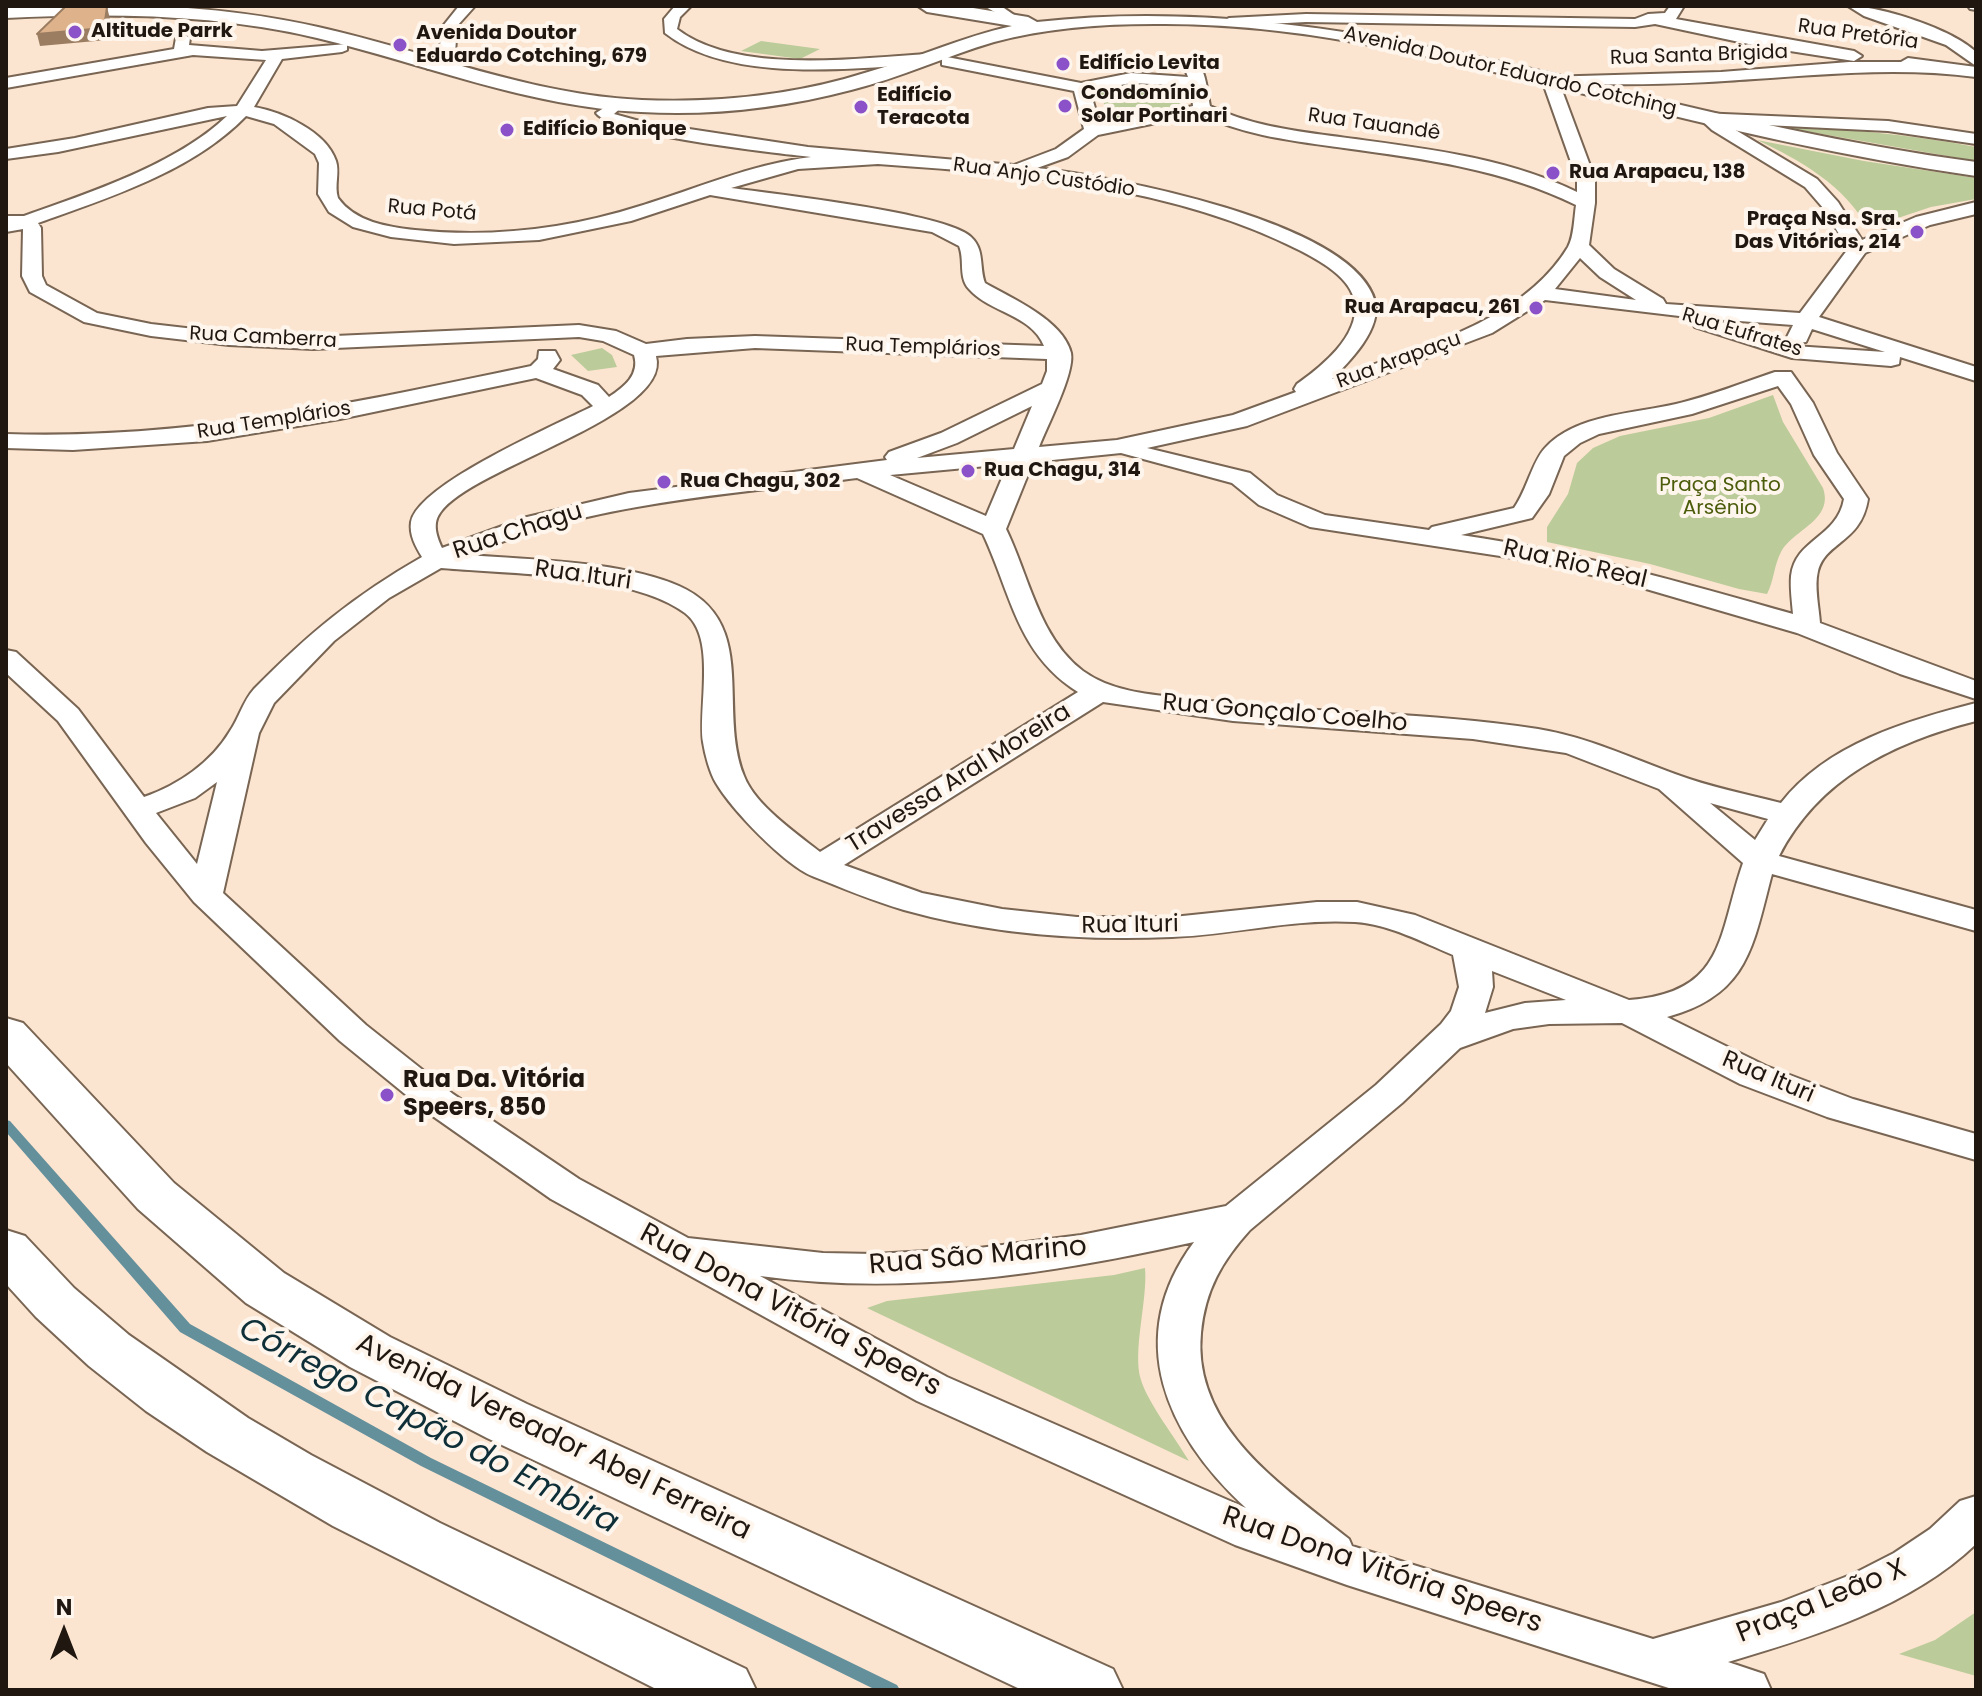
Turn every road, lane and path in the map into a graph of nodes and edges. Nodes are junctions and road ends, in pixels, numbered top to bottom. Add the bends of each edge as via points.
1 (468, 6) edge
2 (684, 6) edge
3 (927, 6) edge
4 (1677, 6) edge
5 (1855, 6) edge
6 (1602, 7) edge
7 (80, 8) edge
8 (11, 10) edge
9 (991, 11) edge
10 (1332, 12) edge
11 (1096, 21) junction
12 (1560, 21) junction
13 (1659, 21) junction
14 (1229, 22) junction
15 (1044, 26) junction
16 (1289, 26) junction
17 (184, 33) dead end
18 (342, 47) dead end
19 (191, 51) junction
20 (277, 55) junction
21 (938, 60) junction
22 (1190, 61) dead end
23 (1849, 61) junction
24 (1976, 61) edge
25 (433, 66) junction
26 (1927, 66) joint
27 (1947, 68) junction
28 (1976, 72) edge
29 (1550, 80) junction
30 (1198, 82) junction
31 (6, 83) edge
32 (1081, 88) junction
33 (686, 106) junction
34 (1202, 109) junction
35 (242, 111) junction
36 (615, 112) junction
37 (1706, 117) junction
38 (149, 126) junction
39 (294, 129) junction
40 (666, 130) junction
41 (266, 131) dead end
42 (1093, 131) junction
43 (238, 134) dead end
44 (210, 136) junction
45 (1976, 139) edge
46 (794, 150) junction
47 (6, 154) edge
48 (878, 159) junction
49 (1062, 165) junction
50 (1976, 169) edge
51 (771, 170) junction
52 (710, 190) junction
53 (1586, 203) junction
54 (1976, 208) edge
55 (27, 221) junction
56 (6, 222) edge
57 (6, 229) edge
58 (1579, 246) junction
59 (1858, 249) junction
60 (6, 268) edge
61 (32, 269) junction
62 (1541, 293) junction
63 (1668, 310) junction
64 (1028, 316) junction
65 (1806, 320) junction
66 (1361, 327) junction
67 (519, 335) junction
68 (617, 340) junction
69 (941, 349) junction
70 (1792, 352) junction
71 (1060, 353) junction
72 (1976, 357) edge
73 (644, 360) junction
74 (1926, 360) junction
75 (1399, 361) junction
76 (544, 365) junction
77 (1976, 374) edge
78 (1783, 377) junction
79 (563, 382) junction
80 (1051, 388) junction
81 (1290, 400) junction
82 (607, 408) junction
83 (1239, 438) junction
84 (6, 441) edge
85 (1117, 447) junction
86 (1021, 458) junction
87 (861, 470) junction
88 (1241, 478) junction
89 (1523, 513) junction
90 (993, 529) junction
91 (1423, 536) junction
92 (1533, 553) junction
93 (436, 560) junction
94 (1807, 627) junction
95 (6, 658) edge
96 (1910, 668) junction
97 (1976, 690) edge
98 (1098, 692) junction
99 (1976, 712) edge
100 (1940, 720) junction
101 (244, 733) junction
102 (1665, 781) junction
103 (137, 809) junction
104 (1788, 815) junction
105 (1760, 861) junction
106 (819, 867) junction
107 (206, 895) junction
108 (1976, 921) edge
109 (1467, 946) junction
110 (1632, 1014) junction
111 (6, 1034) edge
112 (1450, 1039) junction
113 (1976, 1147) edge
114 (1234, 1219) junction
115 (6, 1250) edge
116 (672, 1250) junction
117 (1976, 1515) edge
118 (1347, 1565) junction
119 (1653, 1661) junction
120 (723, 1690) edge
121 (1090, 1690) edge
122 (1746, 1690) edge

1 - 25 street via 453,17 446,30 447,53
2 - 21 street via 674,14 670,30 688,45 713,53 795,63
3 - 9 main road
4 - 13 street
5 - 24 street via 1954,42
6 - 12 street
6 - 13 street, Rua Pretória
7 - 8 main road
7 - 25 main road via 236,17 328,35
9 - 11 main road
9 - 15 main road
10 - 12 street
10 - 14 street
10 - 16 street
11 - 14 main road, Avenida Doutor Eduardo Cotching
11 - 15 main road, Avenida Doutor Eduardo Cotching
12 - 13 street
13 - 23 street, Rua Pretória
14 - 16 main road, Avenida Doutor Eduardo Cotching
15 - 21 main road, Avenida Doutor Eduardo Cotching via 988,38
16 - 29 main road, Avenida Doutor Eduardo Cotching via 1360,34
17 - 19 street via 181,48
18 - 20 street
19 - 20 street
19 - 31 street
20 - 35 street
21 - 32 street
21 - 33 main road, Avenida Doutor Eduardo Cotching via 817,94
22 - 30 street
23 - 26 street, Rua Santa Brigida
23 - 29 street, Rua Santa Brigida via 1749,76
24 - 27 street
25 - 36 main road, Avenida Doutor Eduardo Cotching via 567,108
26 - 27 street, Rua Pretória
27 - 28 street, Rua Pretória
29 - 37 main road, Avenida Doutor Eduardo Cotching
29 - 53 street, Rua Arapaçu via 1586,179
30 - 32 street via 1114,79
30 - 34 street
32 - 42 street
33 - 36 main road, Avenida Doutor Eduardo Cotching
33 - 40 street via 665,117
34 - 42 street
34 - 53 street, Rua Tauandê via 1261,130 1503,169
35 - 38 street, Rua Potá
35 - 39 street, Rua Potá via 277,118
35 - 44 street
36 - 40 street, Rua Anjo Custódio
37 - 45 street via 1888,126
37 - 50 main road, Avenida Doutor Eduardo Cotching via 1826,145
37 - 59 street via 1811,184
38 - 44 street
38 - 47 street, Rua Potá
39 - 41 street
39 - 52 street, Rua Potá via 327,158 328,197 337,210 356,222 398,233 476,239 526,236 601,224
40 - 46 street, Rua Anjo Custódio
42 - 49 street
43 - 44 street
44 - 55 street via 141,174
46 - 48 street, Rua Anjo Custódio
46 - 51 street, Rua Potá
48 - 49 street, Rua Anjo Custódio
48 - 51 street, Rua Potá
49 - 66 street, Rua Anjo Custódio via 1200,205 1313,249 1358,285 1365,300
51 - 52 street, Rua Potá
52 - 64 street via 948,231 971,248 977,287
53 - 58 street, Rua Arapaçu
54 - 59 street via 1923,221
55 - 56 street
55 - 57 street
55 - 61 street via 32,228
58 - 62 street, Rua Arapaçu
58 - 63 street, Rua Eufrates via 1607,273
59 - 65 street
60 - 61 street
61 - 67 street, Rua Camberra via 37,288 67,306 91,318 151,330 313,343
62 - 63 street
62 - 75 street, Rua Arapaçu via 1485,329
63 - 65 street
63 - 70 street, Rua Eufrates
64 - 69 street via 1011,328
64 - 71 street via 1050,335
65 - 70 street
65 - 74 street
66 - 75 street
66 - 81 street via 1333,363
67 - 68 street, Rua Camberra via 579,331
67 - 76 street via 532,340
68 - 73 street, Rua Camberra
68 - 76 street via 568,351
69 - 71 street, Rua Templários
69 - 73 street, Rua Templários via 755,342 687,345
70 - 74 street, Rua Eufrates
70 - 78 street
71 - 80 street
72 - 74 street, Rua Eufrates
73 - 79 street via 622,378
73 - 82 street via 641,382
74 - 77 street
75 - 81 street, Rua Arapaçu
76 - 79 street
76 - 84 street, Rua Templários via 291,420 196,434
78 - 89 street via 1572,438 1553,453 1537,494
78 - 94 street via 1856,499 1853,517 1813,553 1804,573
79 - 82 street via 590,390
80 - 86 street
80 - 87 street, Rua Chagu via 949,438
81 - 83 street, Rua Arapaçu
82 - 93 street via 463,482 426,510 421,524 424,542
83 - 85 street, Rua Arapaçu
83 - 88 street
85 - 86 street, Rua Arapaçu
85 - 88 street, Rua Rio Real
86 - 87 street, Rua Chagu
86 - 90 street
87 - 90 street
87 - 93 street, Rua Chagu via 629,500 536,522
88 - 91 street, Rua Rio Real via 1268,500 1319,522
89 - 91 street
89 - 92 street
90 - 98 street, Rua Gonçalo Coelho via 1026,613 1050,655
91 - 92 street, Rua Rio Real
92 - 94 street, Rua Rio Real
93 - 101 street, Rua Chagu via 380,592 324,635 261,699
93 - 106 street, Rua Ituri via 632,581 670,592 697,609 710,625 717,653 718,742 730,781 767,826
94 - 96 street, Rua Rio Real
95 - 103 street, Rua Dona Vitória Speers via 68,715
96 - 97 street, Rua Rio Real
96 - 100 street
98 - 102 street, Rua Gonçalo Coelho via 1233,712 1537,738 1573,745
98 - 106 street, Travessa Aral Moreira
99 - 100 street
100 - 104 street via 1844,762
101 - 103 street, Rua Chagu via 206,778 184,794
101 - 107 street, Rua Chagu
102 - 104 street, Rua Gonçalo Coelho
102 - 105 street, Rua Gonçalo Coelho
103 - 107 street, Rua Dona Vitória Speers
104 - 105 street
105 - 108 street
105 - 110 street via 1746,921 1728,965 1685,998
106 - 109 street, Rua Ituri via 914,902 1002,919 1077,927 1173,927 1357,912 1403,922
107 - 116 street, Rua Dona Vitória Speers via 353,1033 440,1103 565,1189
109 - 110 street, Rua Ituri
109 - 112 street, Rua São Marino via 1476,986
110 - 112 street, Rua São Marino via 1525,1015
110 - 113 street, Rua Ituri via 1753,1075 1909,1130
111 - 121 main road, Avenida Vereador Abel Ferreira via 156,1196 265,1288 370,1352 507,1421
112 - 114 street, Rua São Marino
114 - 116 street, Rua São Marino via 1114,1245 920,1268 823,1268
114 - 118 street, Rua São Marino via 1203,1258 1186,1292 1178,1364 1188,1400 1220,1453
115 - 120 main road via 78,1326 129,1367 284,1470 394,1530
116 - 118 street, Rua Dona Vitória Speers via 932,1389 1251,1531
117 - 119 street, Praça Leão X via 1955,1539 1906,1572 1760,1631
118 - 119 street, Rua Dona Vitória Speers
119 - 122 street, Rua Dona Vitória Speers

